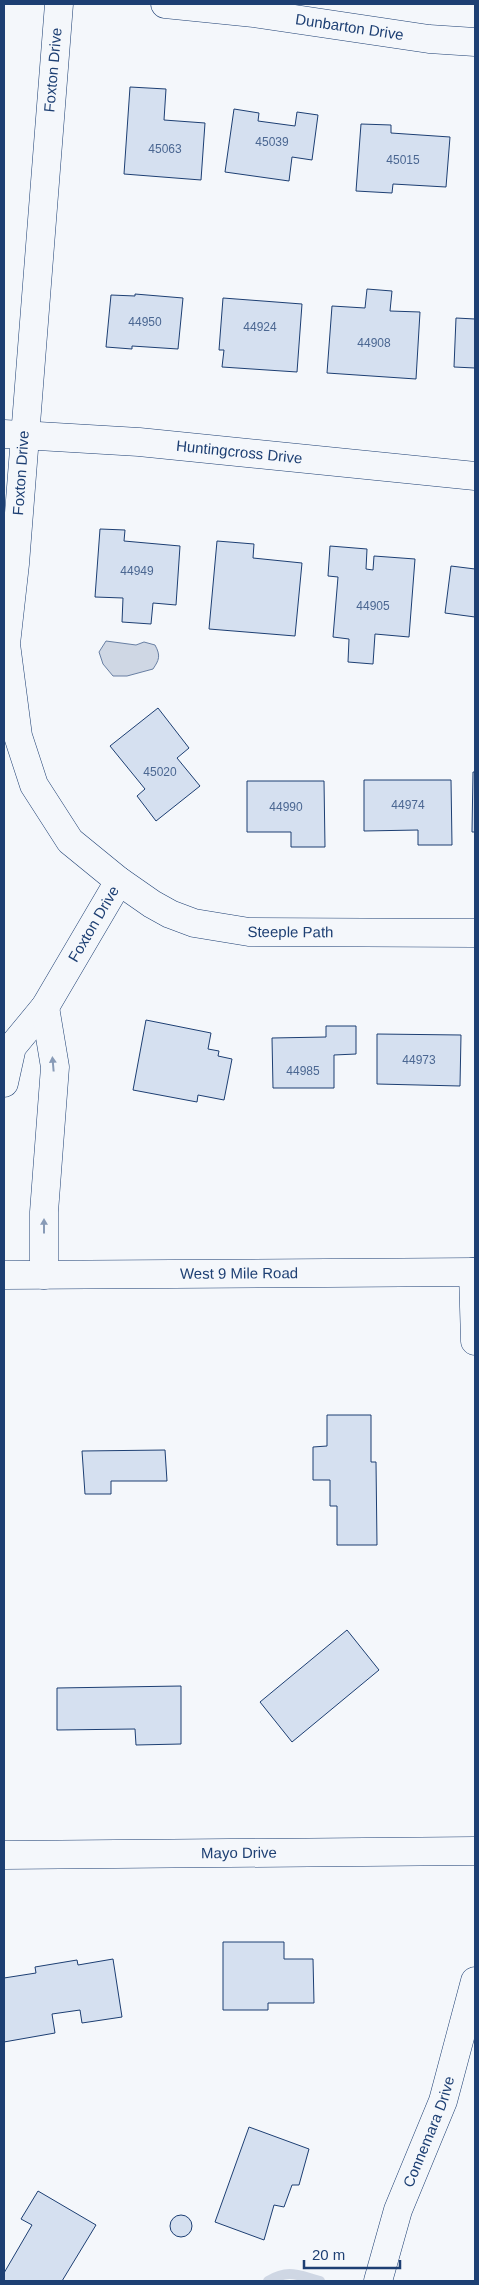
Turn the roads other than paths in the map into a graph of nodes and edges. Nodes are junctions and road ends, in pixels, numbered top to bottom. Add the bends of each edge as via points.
1 (58, 4) edge
2 (165, 4) edge
3 (475, 42) edge
4 (14, 434) edge
5 (475, 476) edge
6 (119, 882) junction
7 (475, 932) edge
8 (45, 1007) junction
9 (4, 1083) edge
10 (474, 1272) edge
11 (4, 1275) edge
12 (44, 1275) junction
13 (475, 1341) edge
14 (475, 1851) edge
15 (4, 1855) edge
16 (475, 1981) edge
17 (378, 2281) edge

1 - 4 street, Foxton Drive
2 - 3 street, Dunbarton Drive via 428,39
4 - 5 street, Huntingcross Drive via 139,442
4 - 6 street, Foxton Drive via 15,564 6,644 18,736 34,785 70,841
6 - 7 street, Steeple Path via 170,914 194,923 249,932
6 - 8 street, Foxton Drive
8 - 9 street, Foxton Drive via 12,1046
12 -> 8 street via 45,1192 55,1067
10 - 12 street, West 9 Mile Road
10 - 13 street
11 - 12 street, West 9 Mile Road
14 - 15 street, Mayo Drive
16 - 17 street, Connemara Drive via 443,2102 398,2210

